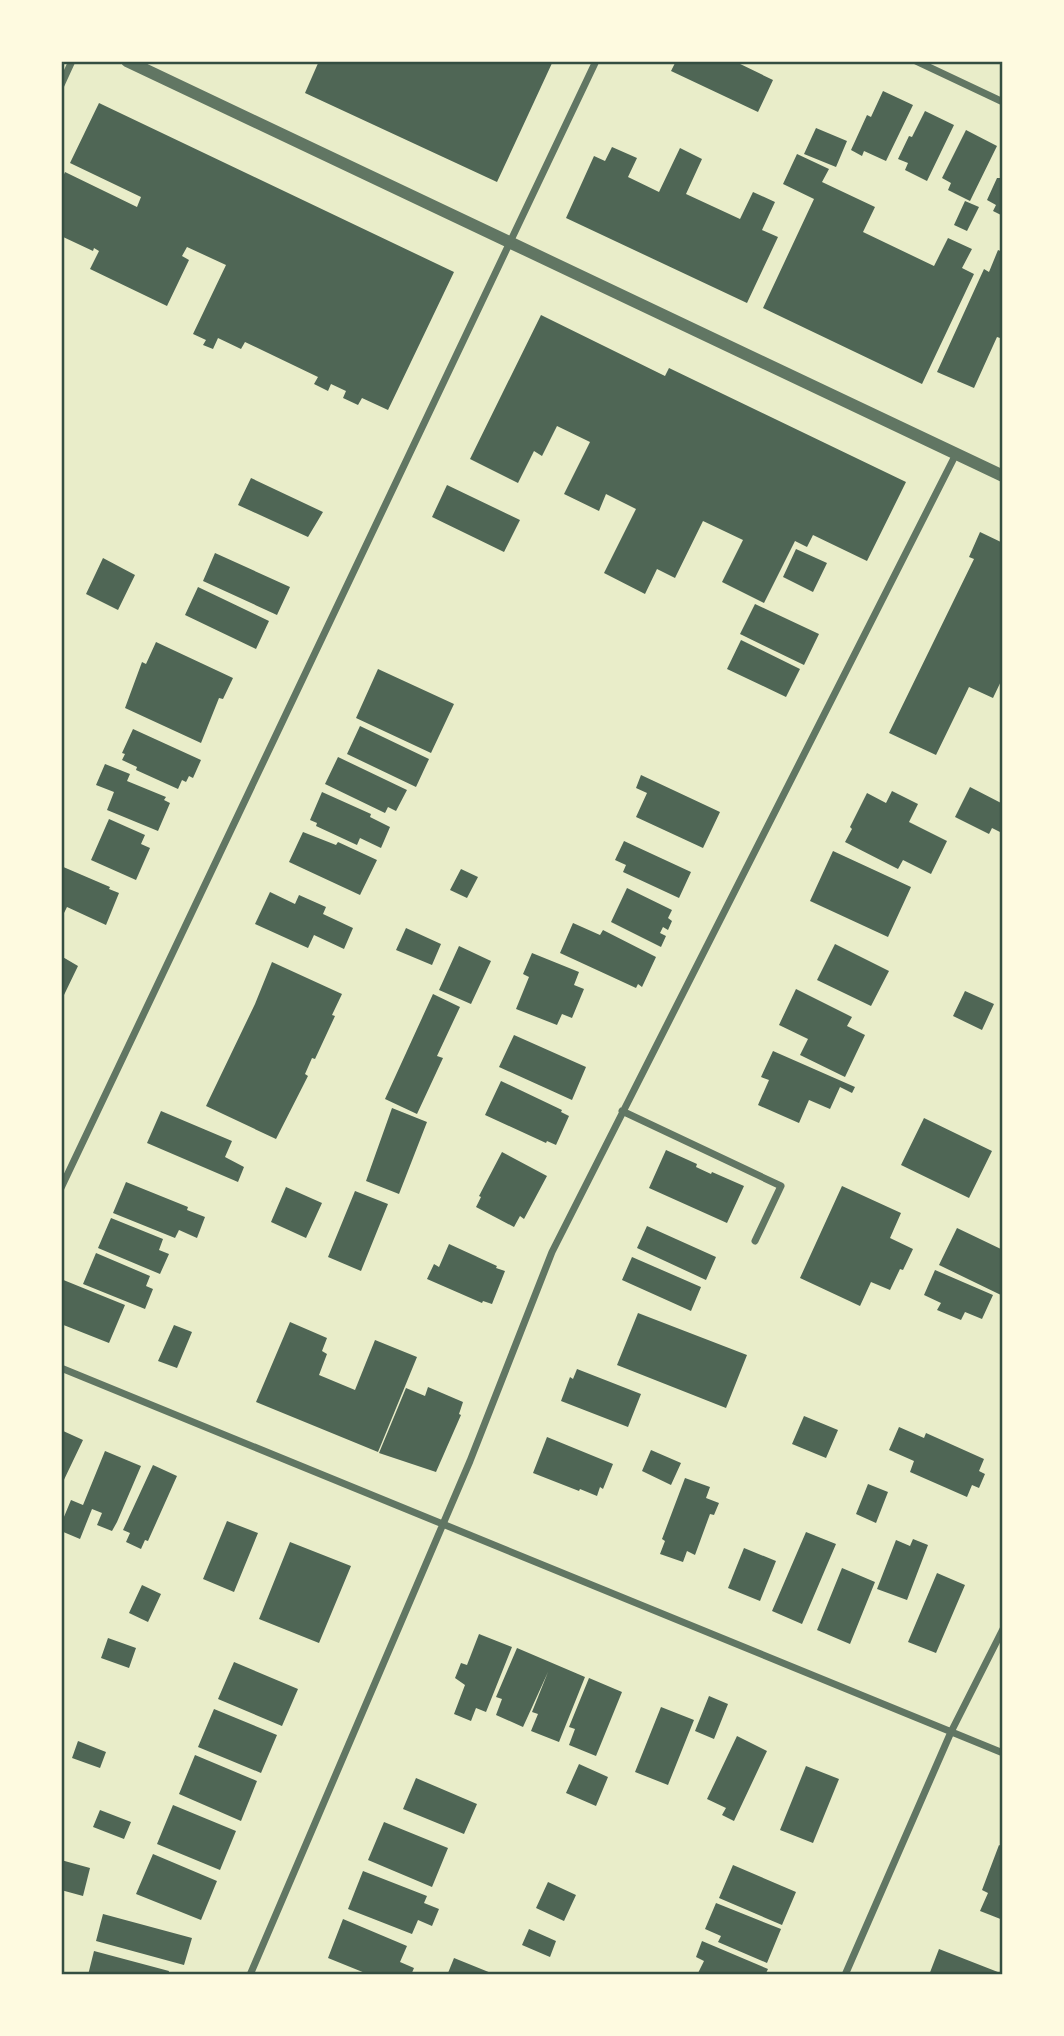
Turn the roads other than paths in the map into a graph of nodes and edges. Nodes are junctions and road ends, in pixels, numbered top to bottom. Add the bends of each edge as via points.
1 (72, 61) edge
2 (127, 61) edge
3 (596, 61) edge
4 (916, 61) edge
5 (61, 85) edge
6 (1003, 102) edge
7 (510, 242) junction
8 (956, 454) junction
9 (1003, 476) edge
10 (622, 1111) junction
11 (61, 1188) edge
12 (755, 1241) dead end
13 (61, 1368) edge
14 (441, 1525) junction
15 (1003, 1629) edge
16 (951, 1732) junction
17 (1003, 1753) edge
18 (250, 1975) edge
19 (845, 1975) edge

1 - 5 street
2 - 7 street
3 - 7 street
4 - 6 street
7 - 8 street
7 - 11 street
8 - 9 street
8 - 10 street
10 - 12 street via 781,1186
10 - 14 street via 552,1252
13 - 14 street
14 - 16 street
14 - 18 street
15 - 16 street
16 - 17 street
16 - 19 street

